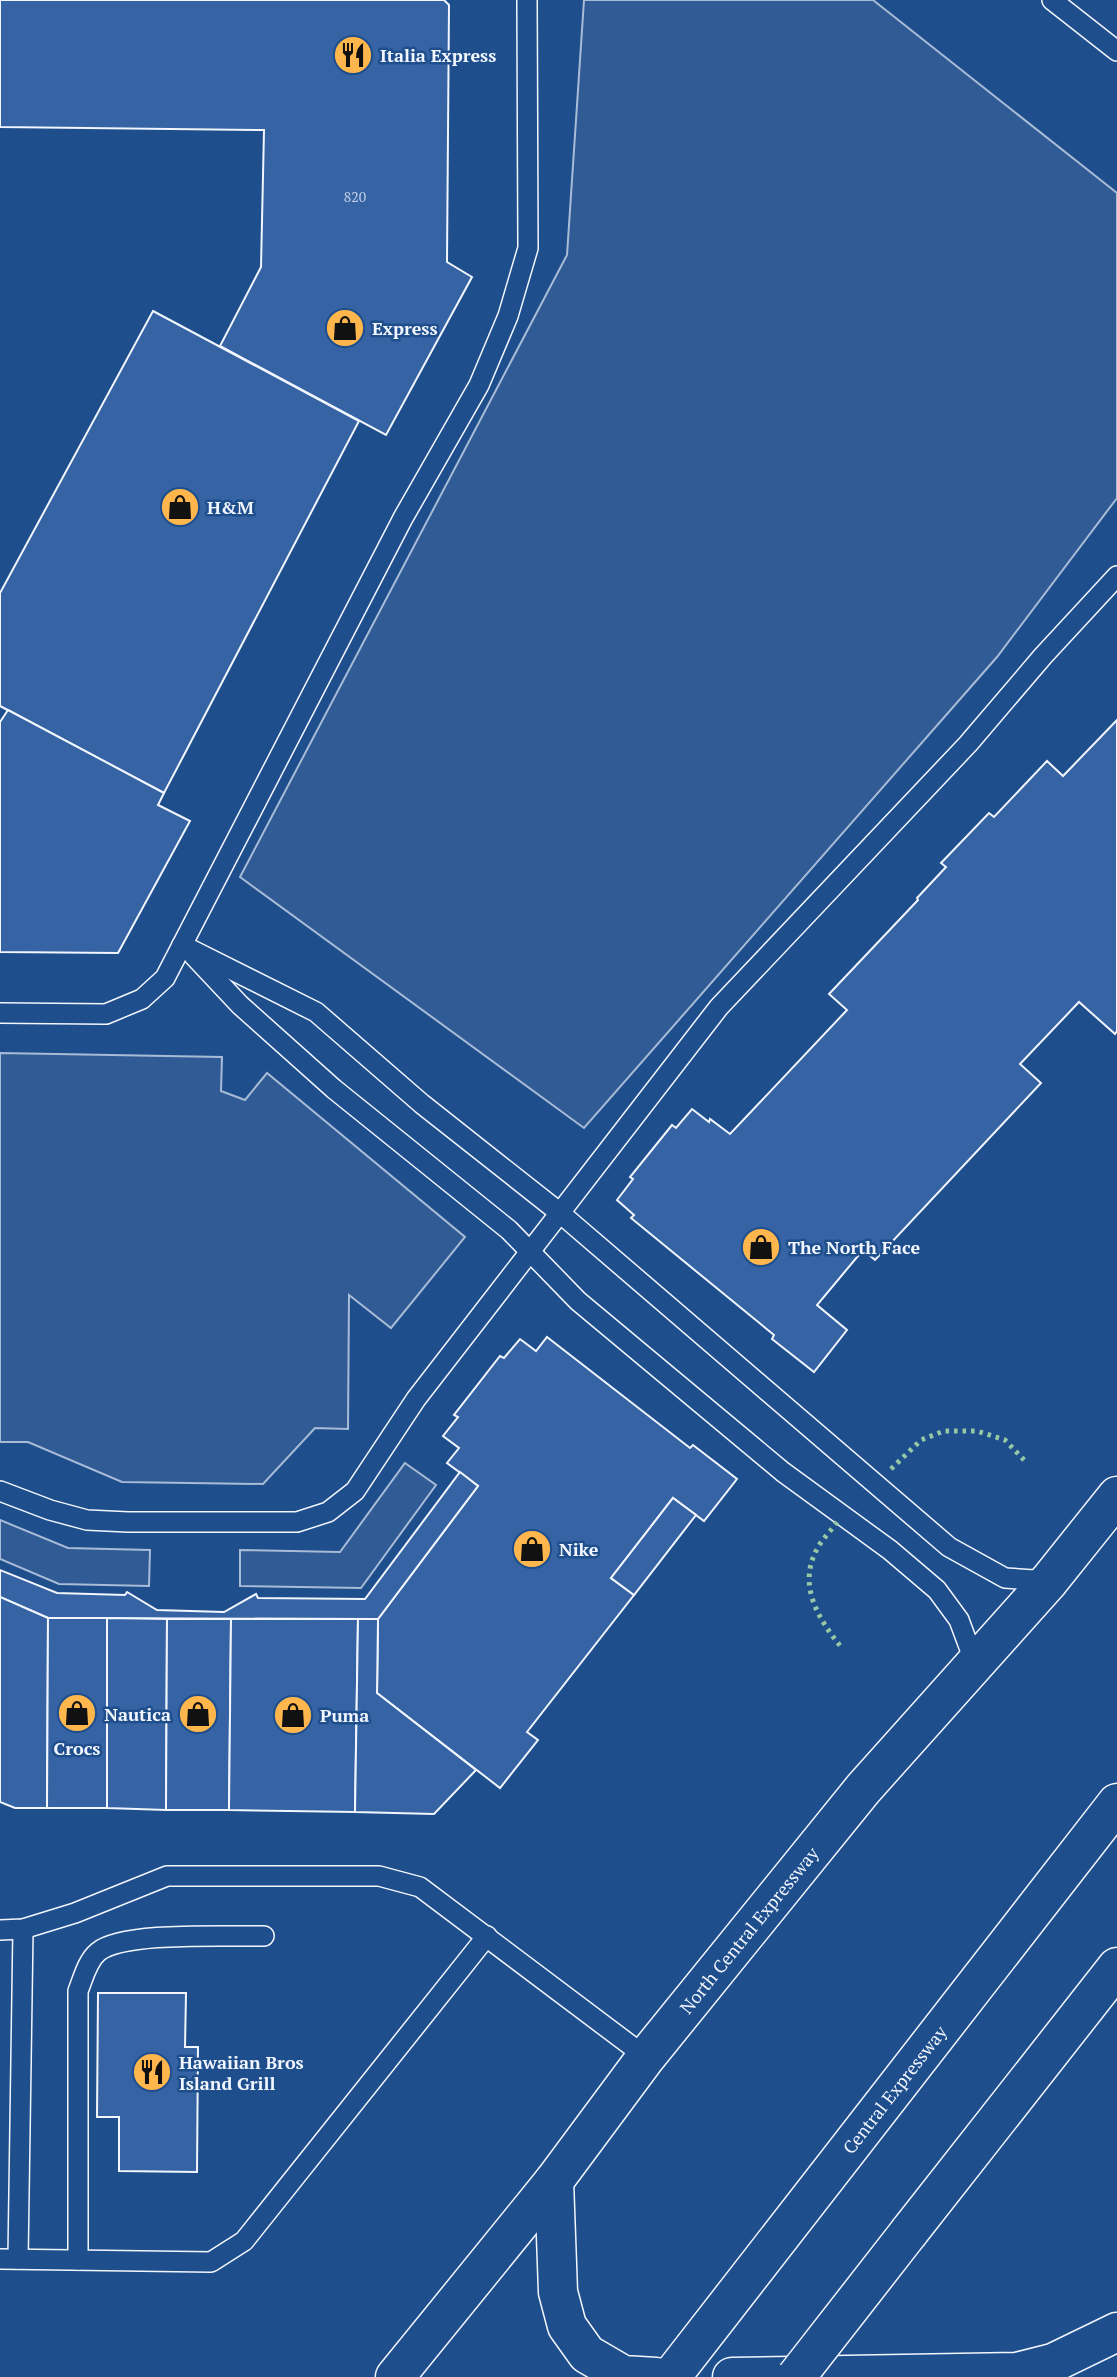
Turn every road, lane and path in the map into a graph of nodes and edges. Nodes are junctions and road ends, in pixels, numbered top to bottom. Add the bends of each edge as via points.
1 (527, 0) edge
2 (1052, 0) edge
3 (1117, 51) edge
4 (1117, 576) edge
5 (183, 944) junction
6 (0, 1013) edge
7 (560, 1213) junction
8 (531, 1252) junction
9 (0, 1491) edge
10 (1117, 1496) edge
11 (1049, 1581) junction
12 (975, 1663) junction
13 (1117, 1803) edge
14 (23, 1929) junction
15 (0, 1930) edge
16 (264, 1936) dead end
17 (486, 1936) junction
18 (1117, 1967) edge
19 (646, 2057) junction
20 (554, 2181) junction
21 (9, 2259) edge
22 (78, 2260) junction
23 (1117, 2334) edge
24 (395, 2377) edge
25 (656, 2377) edge
26 (671, 2377) edge
27 (732, 2377) edge
28 (796, 2377) edge
29 (1090, 2377) edge

1 - 5 lane via 528,248 508,316 478,385 403,519
2 - 3 lane
4 - 7 lane via 968,744 719,1007
5 - 6 lane via 165,978 142,999 106,1014
5 - 7 lane via 316,1012 422,1104
5 - 8 lane via 240,1005 334,1089
7 - 8 lane
7 - 11 lane via 949,1547 1005,1578
8 - 9 lane via 415,1399 355,1491 313,1518 281,1524 87,1520
8 - 12 lane via 578,1301 783,1472 937,1590 959,1620
10 - 11 main road, North Central Expressway
11 - 12 main road, North Central Expressway
12 - 19 main road, North Central Expressway via 891,1755
13 - 26 main road, Central Expressway
14 - 15 lane
14 - 17 lane via 167,1876 379,1876 419,1886
14 - 21 lane
16 - 22 lane via 139,1939 113,1944 97,1953 89,1965 78,1991
17 - 19 lane
17 - 22 lane via 244,2241 211,2262
18 - 28 main road, bridge
19 - 20 main road, North Central Expressway
20 - 24 main road, North Central Expressway
20 - 25 main road via 558,2292 567,2326 587,2354 623,2375
21 - 22 lane
23 - 27 main road via 1053,2363 1017,2372
23 - 29 main road

